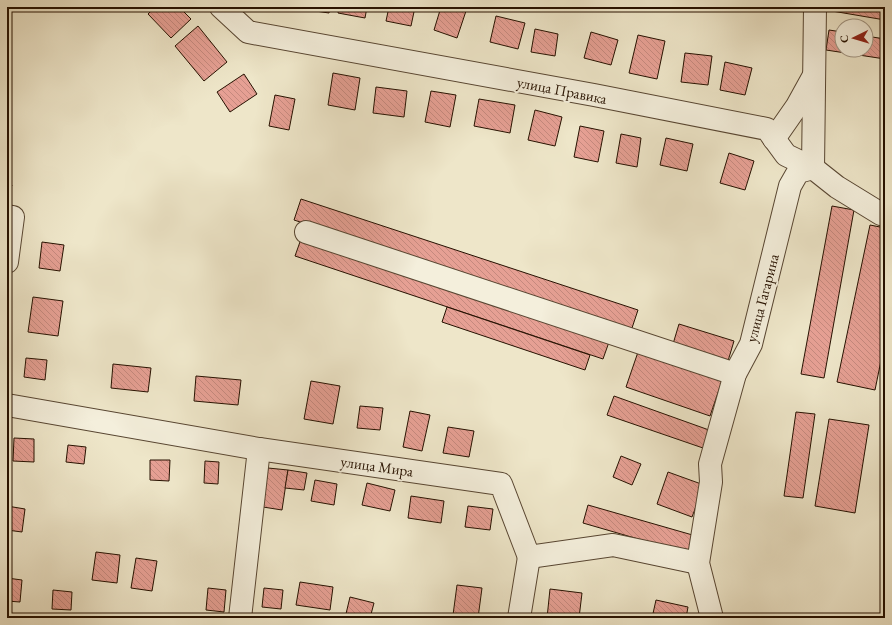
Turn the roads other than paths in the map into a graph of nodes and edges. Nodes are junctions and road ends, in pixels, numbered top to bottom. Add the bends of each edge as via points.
1 (221, 7) edge
2 (815, 7) edge
3 (814, 75) junction
4 (774, 139) junction
5 (813, 168) junction
6 (885, 215) edge
7 (10, 217) edge
8 (306, 232) dead end
9 (7, 262) edge
10 (734, 374) junction
11 (7, 405) edge
12 (259, 449) junction
13 (529, 557) junction
14 (698, 563) junction
15 (240, 618) edge
16 (519, 618) edge
17 (712, 618) edge

1 - 4 street, улица Правика via 248,32 767,129
2 - 3 street
3 - 4 street via 797,106
3 - 5 street
4 - 5 street, улица Правика via 786,155
5 - 6 street, улица Правика
5 - 10 street, улица Гагарина via 798,172 790,186 751,344
7 - 9 street
8 - 10 street
10 - 14 street, улица Гагарина via 710,464 711,482
11 - 12 street, улица Мира
12 - 13 street, улица Мира via 501,484
12 - 15 street
13 - 14 street via 613,545
13 - 16 street
14 - 17 street, улица Гагарина

